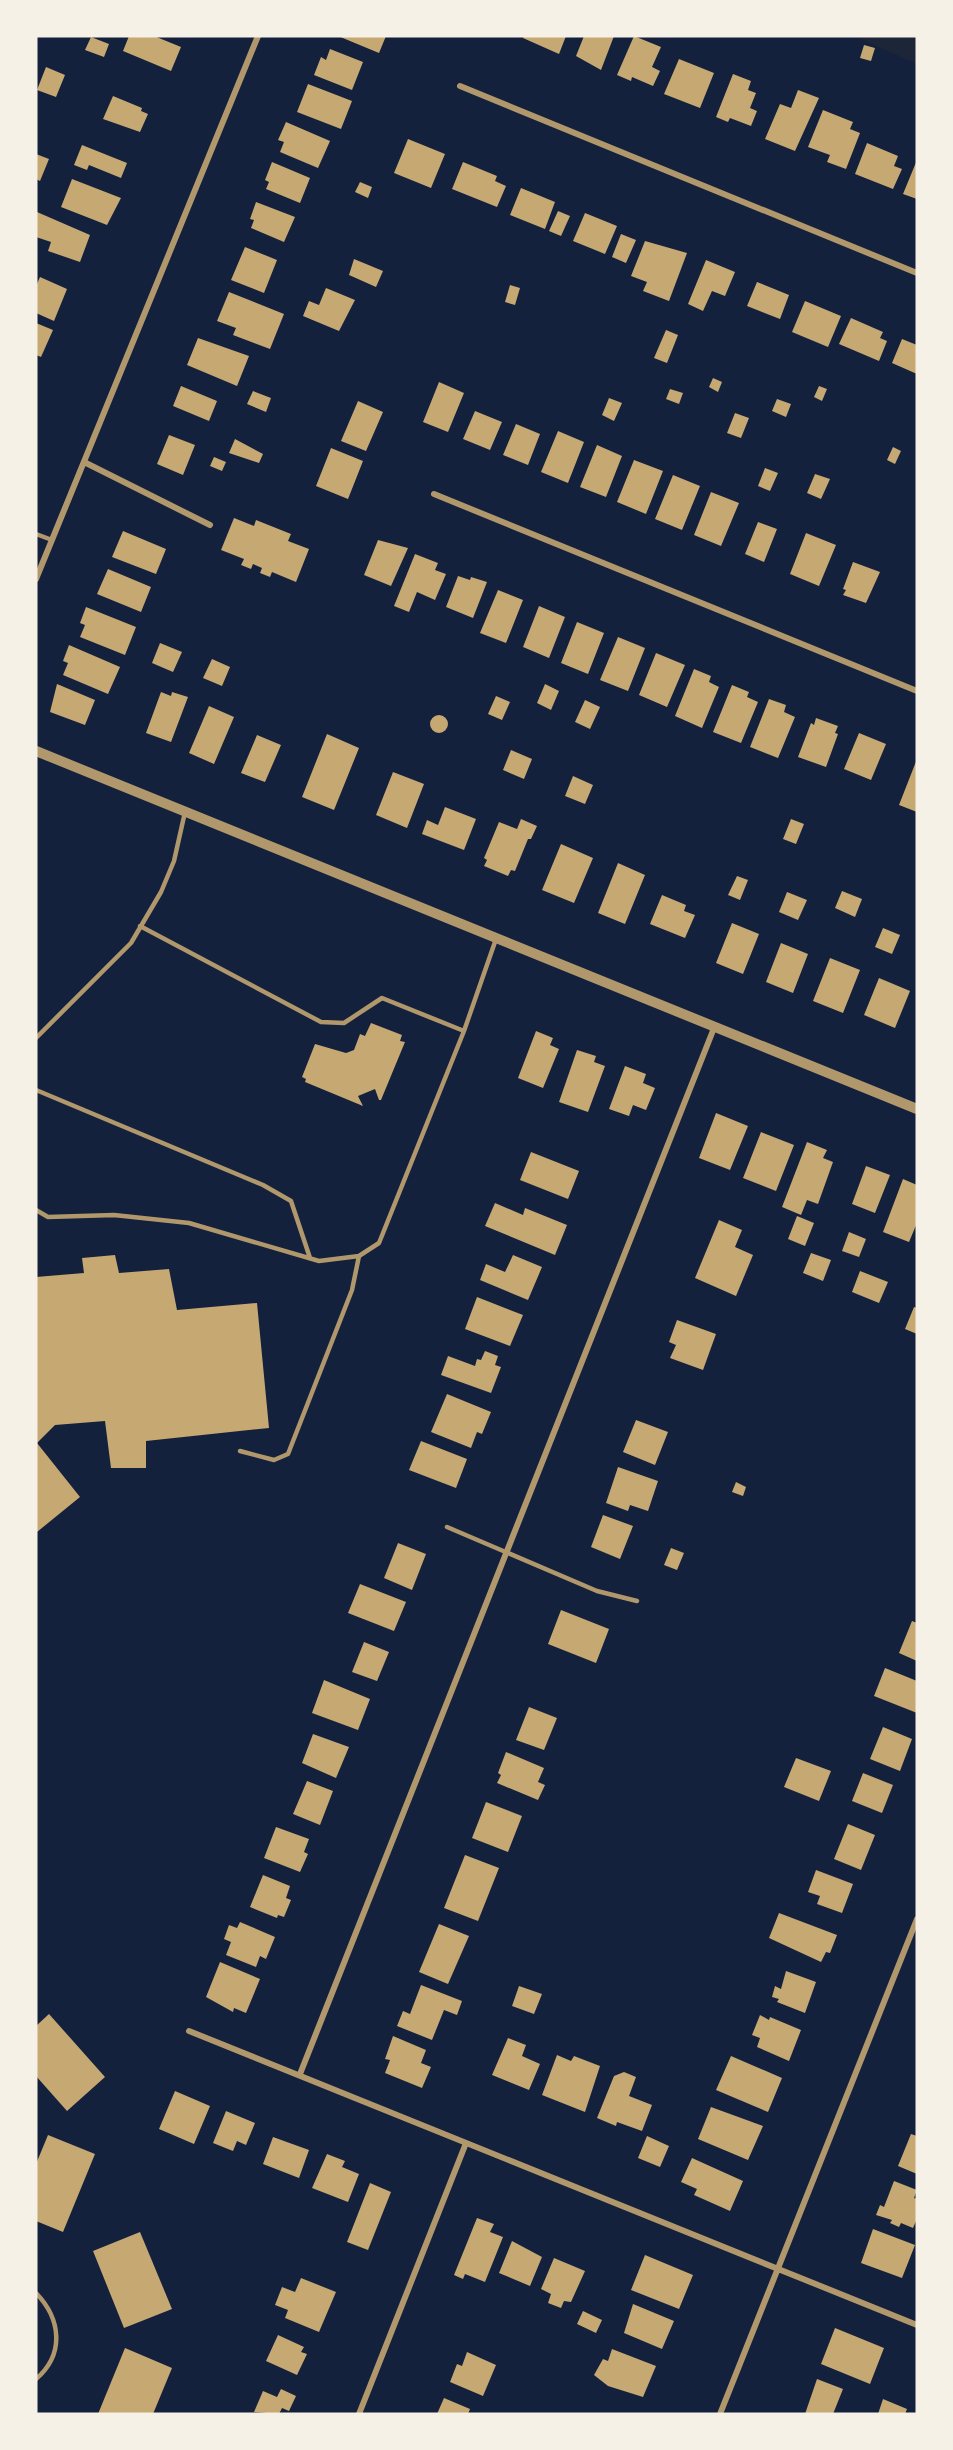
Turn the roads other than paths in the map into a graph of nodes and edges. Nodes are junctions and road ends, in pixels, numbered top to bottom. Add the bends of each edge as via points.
1 (258, 36) edge
2 (460, 86) dead end
3 (917, 273) edge
4 (84, 462) junction
5 (434, 494) dead end
6 (210, 525) dead end
7 (36, 534) edge
8 (52, 540) junction
9 (36, 579) edge
10 (917, 691) edge
11 (36, 751) edge
12 (185, 812) junction
13 (140, 927) junction
14 (496, 939) junction
15 (714, 1028) junction
16 (464, 1031) junction
17 (36, 1038) edge
18 (36, 1090) edge
19 (917, 1109) edge
20 (36, 1210) edge
21 (359, 1256) junction
22 (310, 1258) junction
23 (240, 1451) dead end
24 (447, 1527) dead end
25 (507, 1552) junction
26 (637, 1600) dead end
27 (917, 1919) edge
28 (189, 2031) dead end
29 (300, 2074) junction
30 (466, 2143) junction
31 (777, 2269) junction
32 (36, 2293) edge
33 (917, 2325) edge
34 (36, 2379) edge
35 (359, 2414) edge
36 (720, 2414) edge

1 - 4 street
2 - 3 street
4 - 6 street
4 - 8 street
5 - 10 street
7 - 8 lane
8 - 9 street
11 - 12 street
12 - 13 lane via 174,861
12 - 14 street
13 - 16 lane via 321,1022 344,1023 382,998
13 - 17 lane via 131,943
14 - 15 street
14 - 16 lane
15 - 19 street
15 - 25 street
16 - 21 lane via 379,1243
18 - 22 lane via 263,1185 291,1202
20 - 22 lane via 48,1217 114,1215 189,1223
21 - 22 lane via 319,1261
21 - 23 lane via 352,1290 288,1454 274,1460
24 - 25 lane
25 - 26 lane via 597,1591
25 - 29 street
27 - 31 street
28 - 29 street
29 - 30 street
30 - 31 street
30 - 35 street
31 - 33 street
31 - 36 street
32 - 34 lane via 50,2308 57,2345 49,2366

